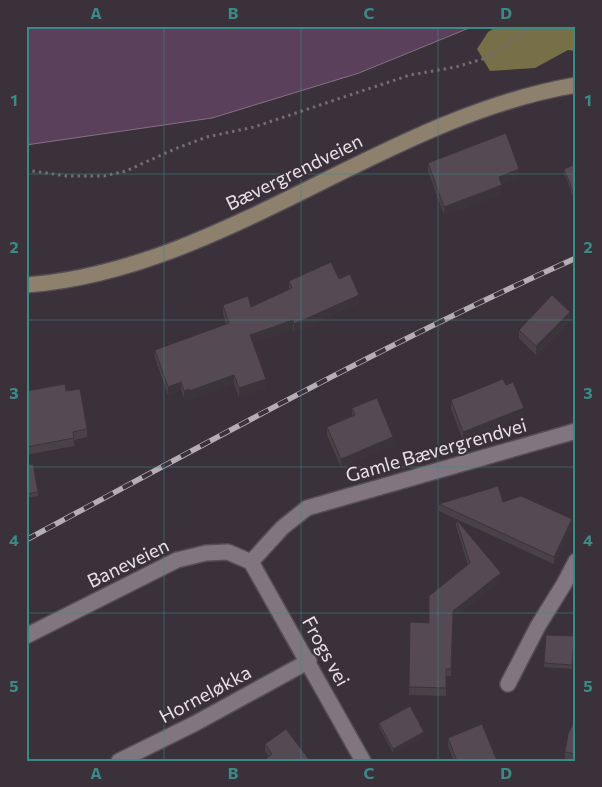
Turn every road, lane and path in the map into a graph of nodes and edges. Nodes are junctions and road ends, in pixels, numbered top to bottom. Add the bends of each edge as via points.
1 (534, 26) edge
2 (576, 85) edge
3 (26, 170) edge
4 (26, 285) edge
5 (576, 431) edge
6 (576, 561) edge
7 (251, 562) junction
8 (26, 636) edge
9 (309, 661) junction
10 (508, 684) dead end
11 (119, 761) edge
12 (363, 761) edge

1 - 3 path via 486,58 410,75 254,127 207,138 126,171 104,176 67,176
2 - 4 main road, Bævergrendveien via 509,100 471,113 414,137 241,221 173,249 96,274
5 - 7 street, Gamle Bævergrendvei via 307,508 282,528
6 - 10 street
7 - 8 street, Baneveien via 228,552 206,552 177,560
7 - 9 street, Frogs vei
9 - 11 street, Horneløkka
9 - 12 street, Frogs vei

